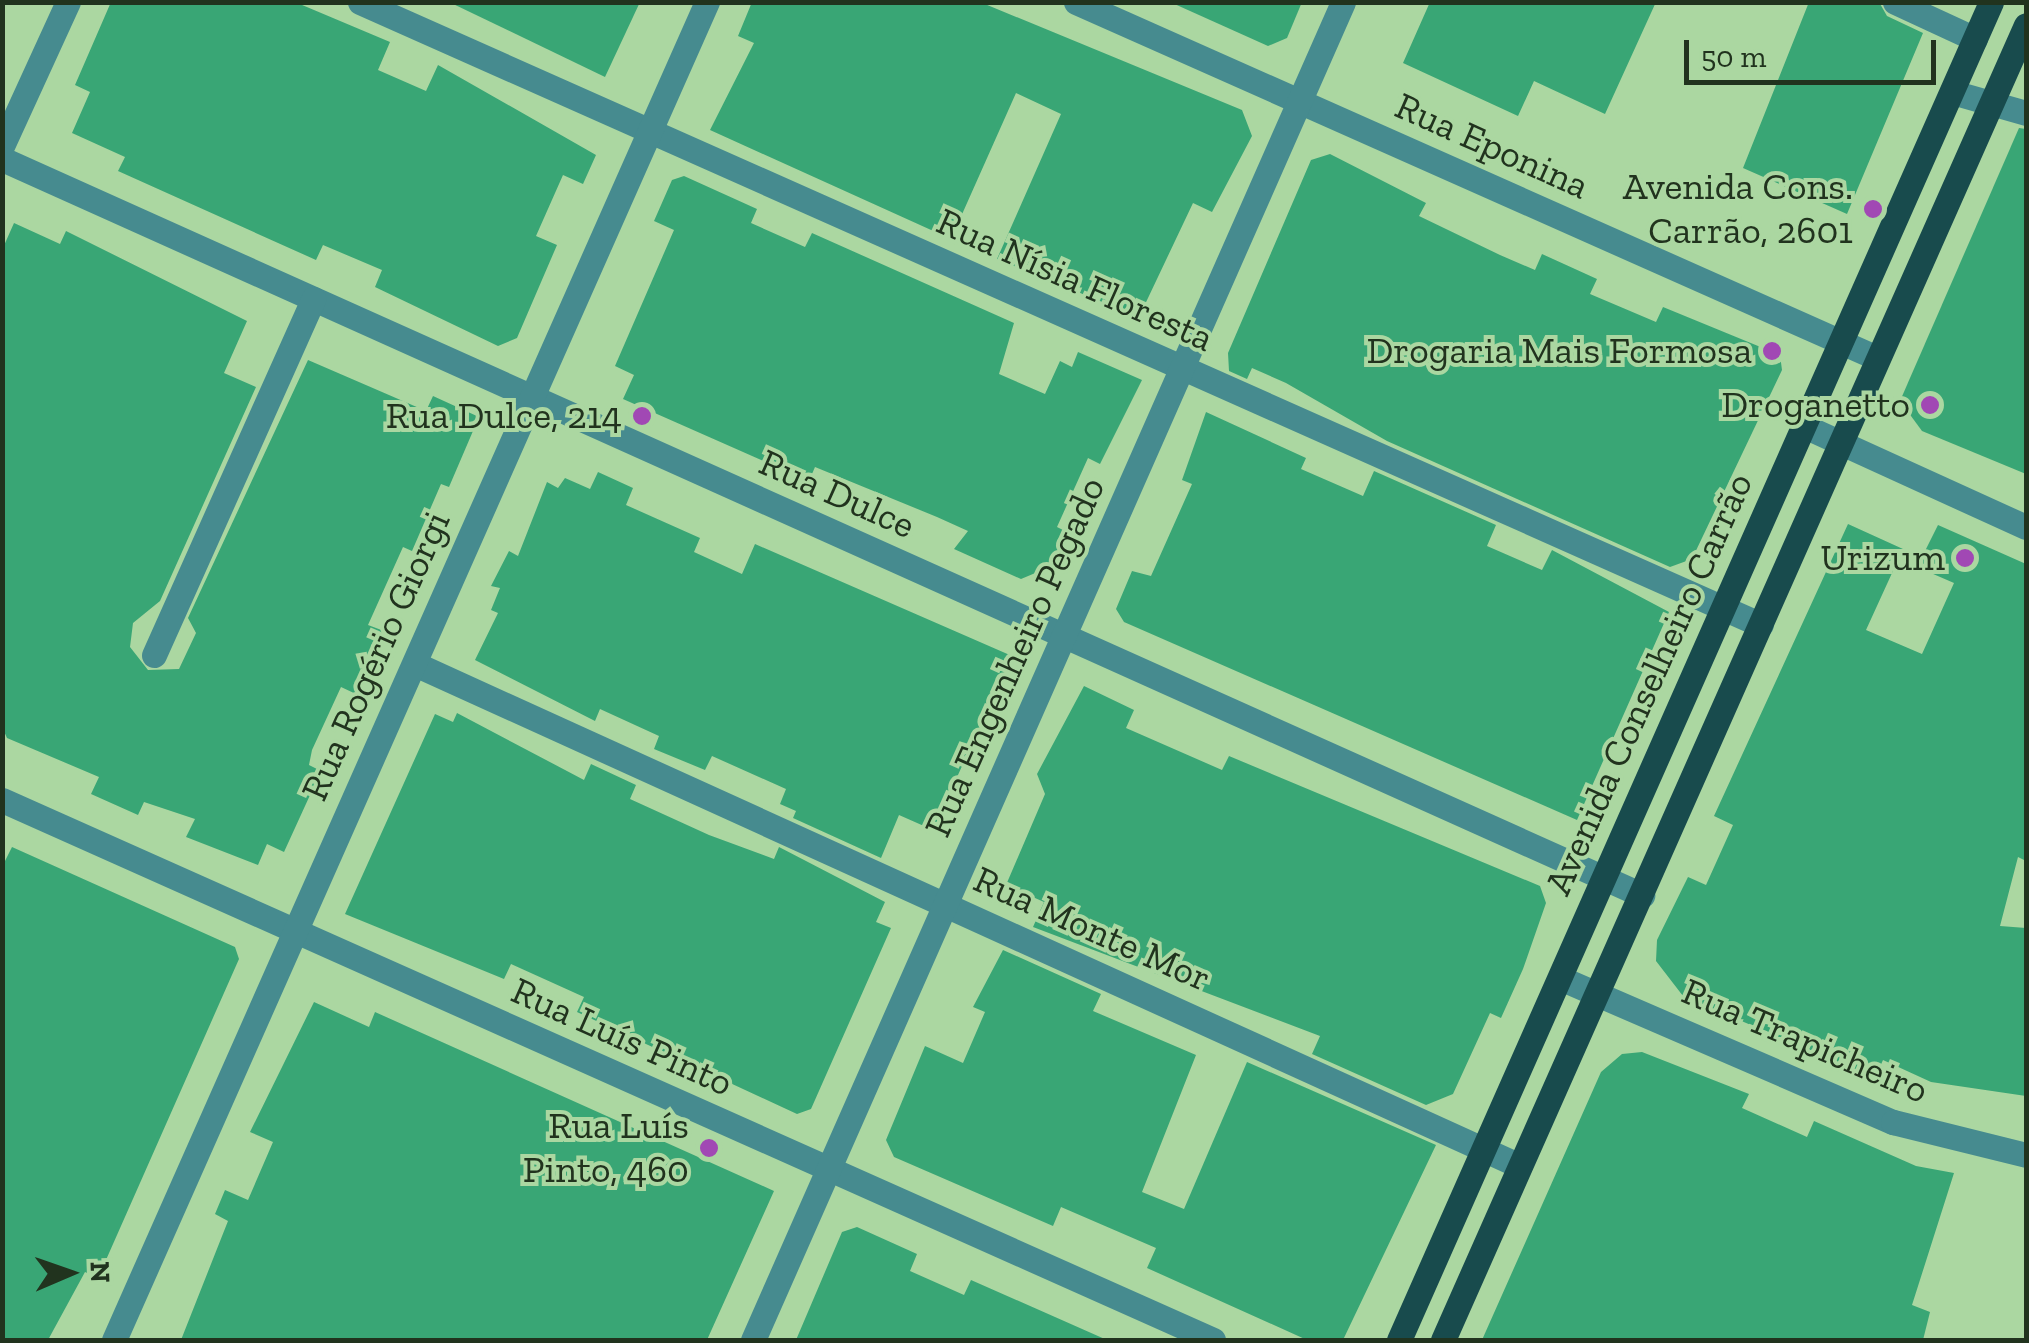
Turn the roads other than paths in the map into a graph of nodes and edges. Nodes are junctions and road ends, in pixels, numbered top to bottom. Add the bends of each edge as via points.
1 (68, 2) edge
2 (360, 2) edge
3 (707, 2) edge
4 (1076, 2) edge
5 (1342, 2) edge
6 (1895, 2) edge
7 (1991, 2) edge
8 (2026, 25) edge
9 (1975, 40) junction
10 (1952, 92) junction
11 (1299, 102) junction
12 (1990, 106) junction
13 (2026, 113) edge
14 (650, 133) junction
15 (2, 146) edge
16 (2, 159) edge
17 (313, 299) junction
18 (1842, 341) junction
19 (1878, 358) junction
20 (1183, 369) junction
21 (532, 398) junction
22 (1804, 426) junction
23 (1841, 442) junction
24 (2026, 526) edge
25 (1723, 608) junction
26 (1761, 624) junction
27 (1064, 638) junction
28 (154, 656) dead end
29 (415, 664) junction
30 (2, 800) edge
31 (1603, 880) junction
32 (1642, 895) junction
33 (946, 904) junction
34 (293, 932) junction
35 (1560, 978) junction
36 (1598, 994) junction
37 (1484, 1148) junction
38 (2026, 1155) edge
39 (1518, 1165) junction
40 (829, 1170) junction
41 (114, 1340) edge
42 (753, 1340) edge
43 (1213, 1340) edge
44 (1399, 1340) edge
45 (1443, 1340) edge

1 - 15 street
2 - 14 street, Rua Nísia Floresta
3 - 14 street, Rua Rogério Giorgi
4 - 11 street, Rua Eponina
5 - 11 street, Rua Engenheiro Pegado
6 - 9 street
7 - 9 main road, Avenida Conselheiro Carrão
8 - 12 main road, Avenida Conselheiro Carrão
9 - 10 main road, Avenida Conselheiro Carrão
10 - 12 street
10 - 18 main road, Avenida Conselheiro Carrão
11 - 18 street, Rua Eponina
11 - 20 street, Rua Engenheiro Pegado
12 - 13 street
12 - 19 main road, Avenida Conselheiro Carrão
14 - 20 street, Rua Nísia Floresta
14 - 21 street, Rua Rogério Giorgi
16 - 17 street, Rua Dulce
17 - 21 street, Rua Dulce
17 - 28 street
18 - 19 street, Rua Eponina
18 - 22 main road, Avenida Conselheiro Carrão
19 - 23 main road, Avenida Conselheiro Carrão
20 - 25 street, Rua Nísia Floresta
20 - 27 street, Rua Engenheiro Pegado
21 - 27 street, Rua Dulce
21 - 29 street, Rua Rogério Giorgi
22 - 23 street
22 - 25 main road, Avenida Conselheiro Carrão
23 - 24 street
23 - 26 main road, Avenida Conselheiro Carrão
25 - 26 street, Rua Nísia Floresta
25 - 31 main road, Avenida Conselheiro Carrão
26 - 32 main road, Avenida Conselheiro Carrão
27 - 31 street, Rua Dulce
27 - 33 street, Rua Engenheiro Pegado
29 - 33 street, Rua Monte Mor
29 - 34 street, Rua Rogério Giorgi
30 - 34 street, Rua Luís Pinto
31 - 32 street, Rua Dulce
31 - 35 main road, Avenida Conselheiro Carrão
32 - 36 main road, Avenida Conselheiro Carrão
33 - 37 street, Rua Monte Mor
33 - 40 street, Rua Engenheiro Pegado
34 - 40 street, Rua Luís Pinto
34 - 41 street, Rua Rogério Giorgi
35 - 36 street, Rua Trapicheiro
35 - 37 main road, Avenida Conselheiro Carrão
36 - 38 street, Rua Trapicheiro via 1893,1122
36 - 39 main road, Avenida Conselheiro Carrão
37 - 39 street, Rua Monte Mor
37 - 44 main road, Avenida Conselheiro Carrão
39 - 45 main road, Avenida Conselheiro Carrão
40 - 42 street, Rua Engenheiro Pegado
40 - 43 street, Rua Luís Pinto

